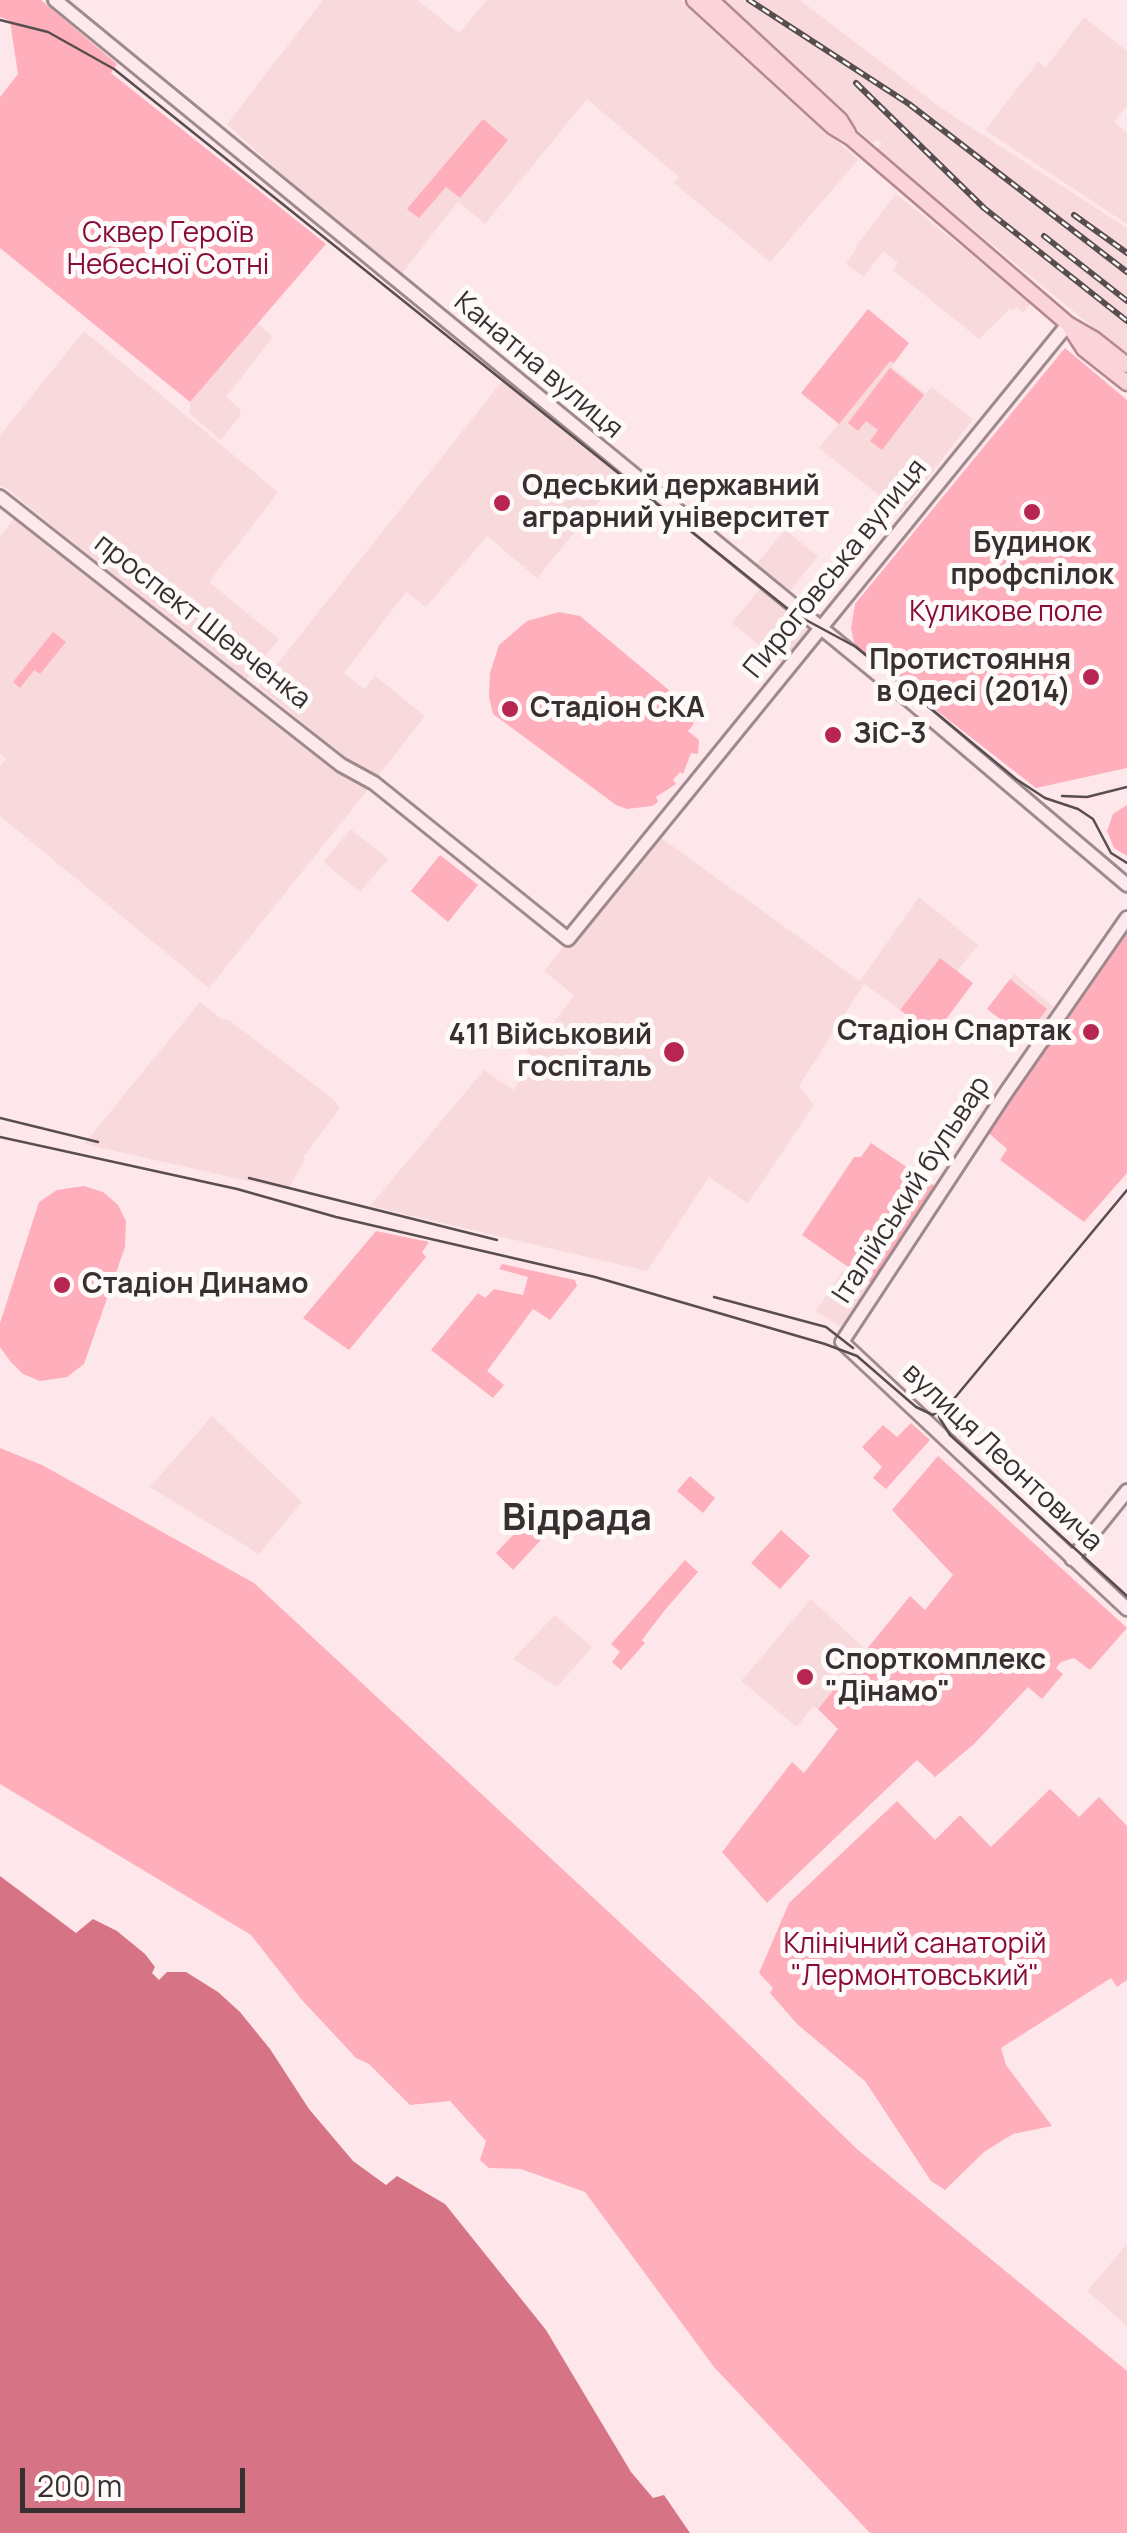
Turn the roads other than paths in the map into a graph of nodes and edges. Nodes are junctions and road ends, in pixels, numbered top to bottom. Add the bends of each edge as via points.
1 (55, 0) edge
2 (694, 0) edge
3 (711, 0) edge
4 (851, 138) junction
5 (1068, 324) junction
6 (1127, 365) edge
7 (1127, 383) edge
8 (0, 497) edge
9 (819, 628) junction
10 (1127, 885) edge
11 (1127, 918) edge
12 (568, 939) joint
13 (842, 1342) joint
14 (1127, 1491) edge
15 (1072, 1559) junction
16 (1127, 1609) edge

1 - 9 main road, Канатна вулиця
2 - 4 main road
3 - 4 main road via 840,120
4 - 5 main road
5 - 6 main road
5 - 7 main road via 1084,349
5 - 9 main road, Пироговська вулиця
8 - 12 main road, проспект Шевченка
9 - 10 main road, Канатна вулиця
9 - 12 main road, Пироговська вулиця
11 - 13 main road, Італійський бульвар
13 - 15 main road, вулиця Леонтовича
14 - 15 main road
15 - 16 main road, вулиця Леонтовича

